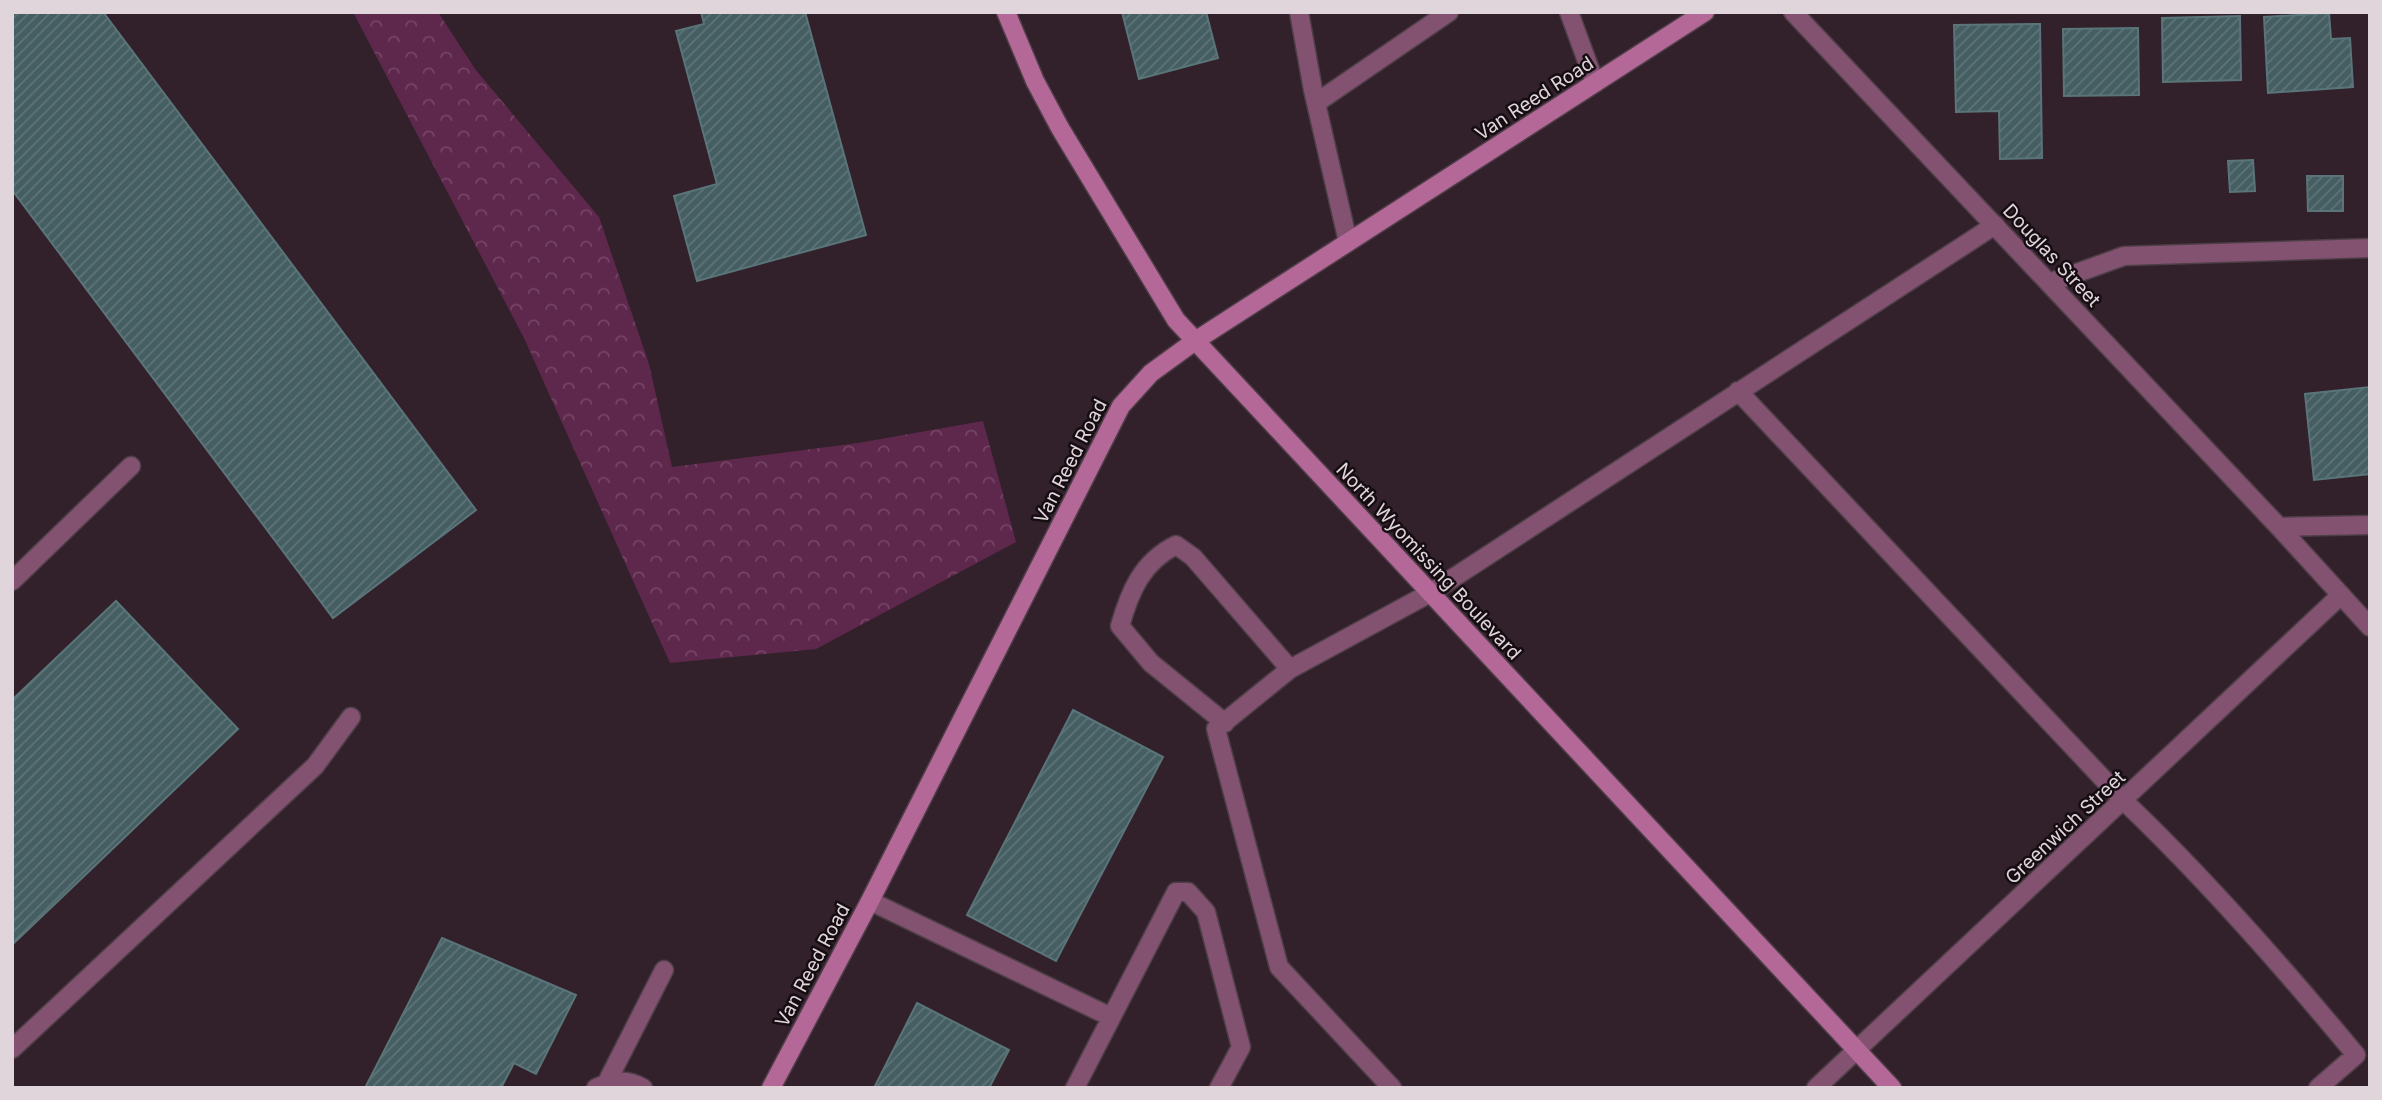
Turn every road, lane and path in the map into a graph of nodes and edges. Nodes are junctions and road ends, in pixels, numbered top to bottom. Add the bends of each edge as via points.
1 (1006, 12) edge
2 (1299, 12) edge
3 (1450, 12) edge
4 (1569, 12) edge
5 (1705, 12) edge
6 (1793, 12) edge
7 (1595, 83) junction
8 (1316, 103) junction
9 (1995, 225) junction
10 (1349, 242) junction
11 (2370, 248) edge
12 (2049, 283) junction
13 (1195, 341) junction
14 (1738, 391) junction
15 (131, 466) dead end
16 (2370, 525) edge
17 (2279, 527) junction
18 (12, 581) edge
19 (1430, 593) junction
20 (2340, 595) junction
21 (2370, 627) edge
22 (1290, 670) junction
23 (351, 717) dead end
24 (1225, 723) junction
25 (2124, 801) junction
26 (870, 901) junction
27 (664, 970) dead end
28 (1111, 1017) junction
29 (12, 1049) edge
30 (1856, 1051) junction
31 (602, 1085) edge
32 (643, 1088) edge
33 (771, 1088) edge
34 (1075, 1088) edge
35 (1219, 1088) edge
36 (1392, 1088) edge
37 (1816, 1088) edge
38 (1892, 1088) edge
39 (2318, 1088) edge

1 - 13 street, North Wyomissing Boulevard via 1060,128 1176,320
2 - 8 street
3 - 8 street
4 - 7 street
5 - 7 street, Van Reed Road
6 - 9 street, Douglas Street
7 - 10 street, Van Reed Road
8 - 10 street
9 - 12 street, Douglas Street
9 - 14 street
10 - 13 street, Van Reed Road
11 - 12 street via 2124,256
12 - 17 street, Douglas Street
13 - 19 street, North Wyomissing Boulevard
13 - 26 street, Van Reed Road via 1150,373 1121,406
14 - 19 street
14 - 25 street
15 - 18 street
16 - 17 street
17 - 20 street, Douglas Street
19 - 22 street
19 - 30 street, North Wyomissing Boulevard
20 - 21 street
20 - 25 street, Greenwich Street
22 - 24 street
22 - 24 street via 1193,558 1176,545 1158,554 1129,594 1120,626 1151,663
23 - 29 street via 314,766
24 - 36 street via 1216,729 1279,967
25 - 30 street, Greenwich Street
25 - 39 street via 2296,982 2356,1055
26 - 28 street
26 - 33 street, Van Reed Road
27 - 31 street
28 - 34 street
28 - 35 street via 1176,892 1188,892 1206,912 1241,1047
30 - 37 street, Greenwich Street
30 - 38 street, North Wyomissing Boulevard
31 - 32 street via 624,1081

